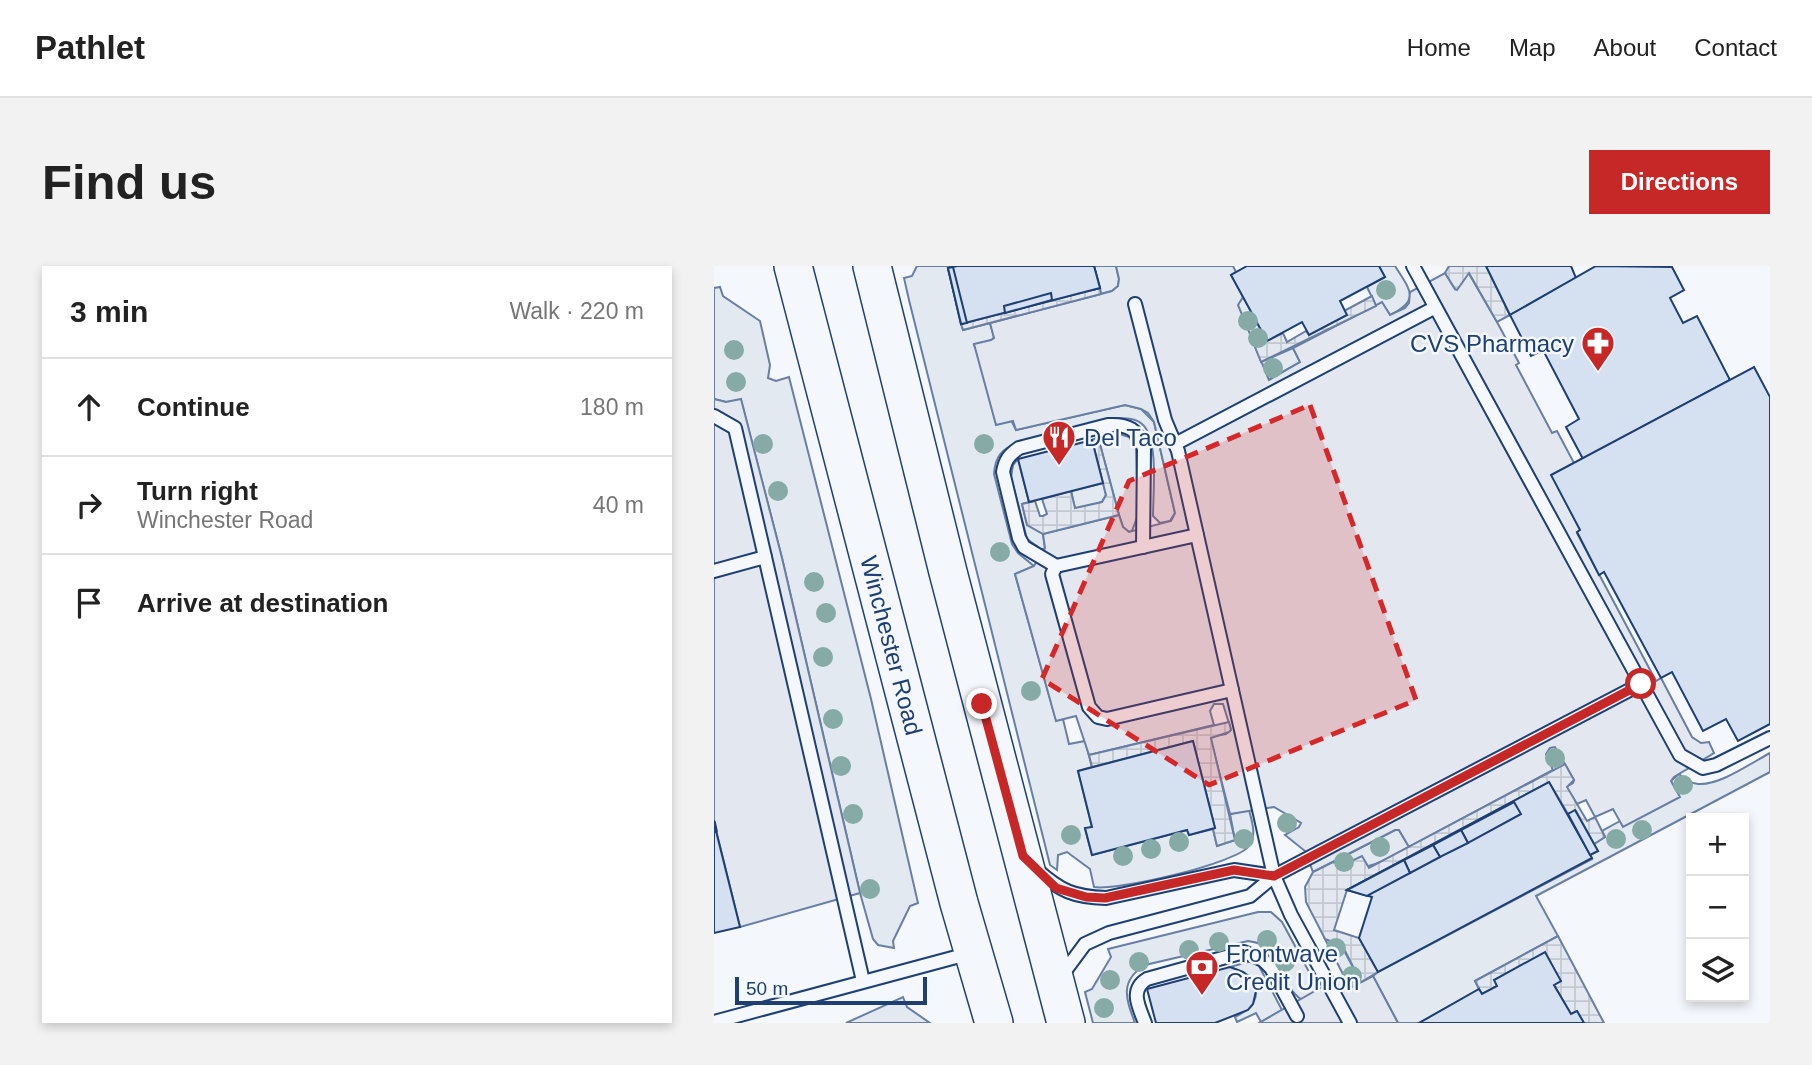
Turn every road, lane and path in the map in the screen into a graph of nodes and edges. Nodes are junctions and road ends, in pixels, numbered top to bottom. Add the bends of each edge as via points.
1 (793, 266) edge
2 (872, 266) edge
3 (1413, 266) edge
4 (1135, 304) dead end
5 (1434, 308) junction
6 (714, 416) edge
7 (1175, 444) junction
8 (1197, 535) junction
9 (1143, 547) junction
10 (765, 557) junction
11 (1056, 566) junction
12 (714, 571) edge
13 (1641, 684) junction
14 (1233, 690) junction
15 (1770, 738) edge
16 (1023, 856) junction
17 (1274, 876) junction
18 (974, 953) junction
19 (863, 981) junction
20 (1062, 1008) edge
21 (1297, 1016) dead end
22 (714, 1022) edge
23 (994, 1023) edge
24 (1145, 1023) edge
25 (1350, 1023) edge

1 - 18 main road, Winchester Road
2 - 16 main road
3 - 5 lane
4 - 7 lane
5 - 7 lane
5 - 13 lane
6 - 10 lane via 735,428
7 - 8 lane
8 - 9 lane
8 - 14 lane
9 - 11 lane
9 - 11 lane via 1144,449 1133,428 1108,425 1019,449 1005,462 1003,472 1019,538 1024,547
10 - 12 lane
10 - 19 lane
11 - 14 lane via 1052,574 1055,586 1089,707 1098,716 1107,719
13 - 15 lane via 1681,755 1703,768
13 - 17 lane
14 - 17 lane
16 - 17 lane via 1056,888 1086,897 1105,898 1234,870
16 - 20 main road
17 - 20 lane via 1250,895 1109,933 1085,944 1065,971
17 - 25 lane
18 - 19 lane
18 - 23 main road, Winchester Road
19 - 22 lane
21 - 24 lane via 1271,968 1244,952 1140,983 1136,996

